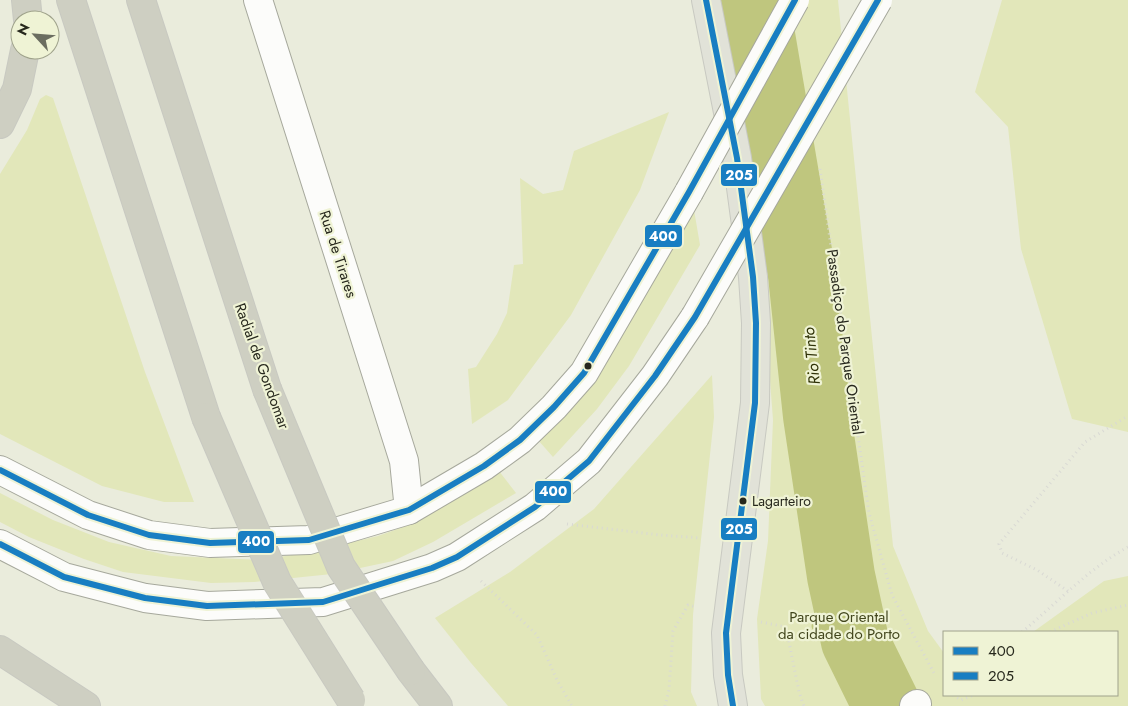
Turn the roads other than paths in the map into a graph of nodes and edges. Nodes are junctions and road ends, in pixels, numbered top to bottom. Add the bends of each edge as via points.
1 (72, 0) edge
2 (141, 0) edge
3 (258, 0) edge
4 (706, 0) edge
5 (795, 0) edge
6 (878, 0) edge
7 (23, 60) edge
8 (0, 124) edge
9 (0, 470) edge
10 (409, 510) junction
11 (0, 544) edge
12 (0, 650) edge
13 (354, 703) edge
14 (86, 706) edge
15 (438, 706) edge
16 (733, 706) edge

1 - 13 highway, bridge via 206,418 278,582
2 - 15 highway, Radial de Gondomar, bridge via 267,389 342,567
3 - 10 main road, Rua de Tirares via 404,461
4 - 16 main road via 737,158 754,277 756,323 754,403 726,633
5 - 10 main road, bridge via 584,373 520,440 484,466
6 - 11 main road, bridge via 695,317 655,376 589,461 535,507 457,557 432,568 322,602 207,606 146,598 64,577
7 - 8 highway via 16,89
9 - 10 main road via 88,515 149,535 210,543 309,540
12 - 14 highway

